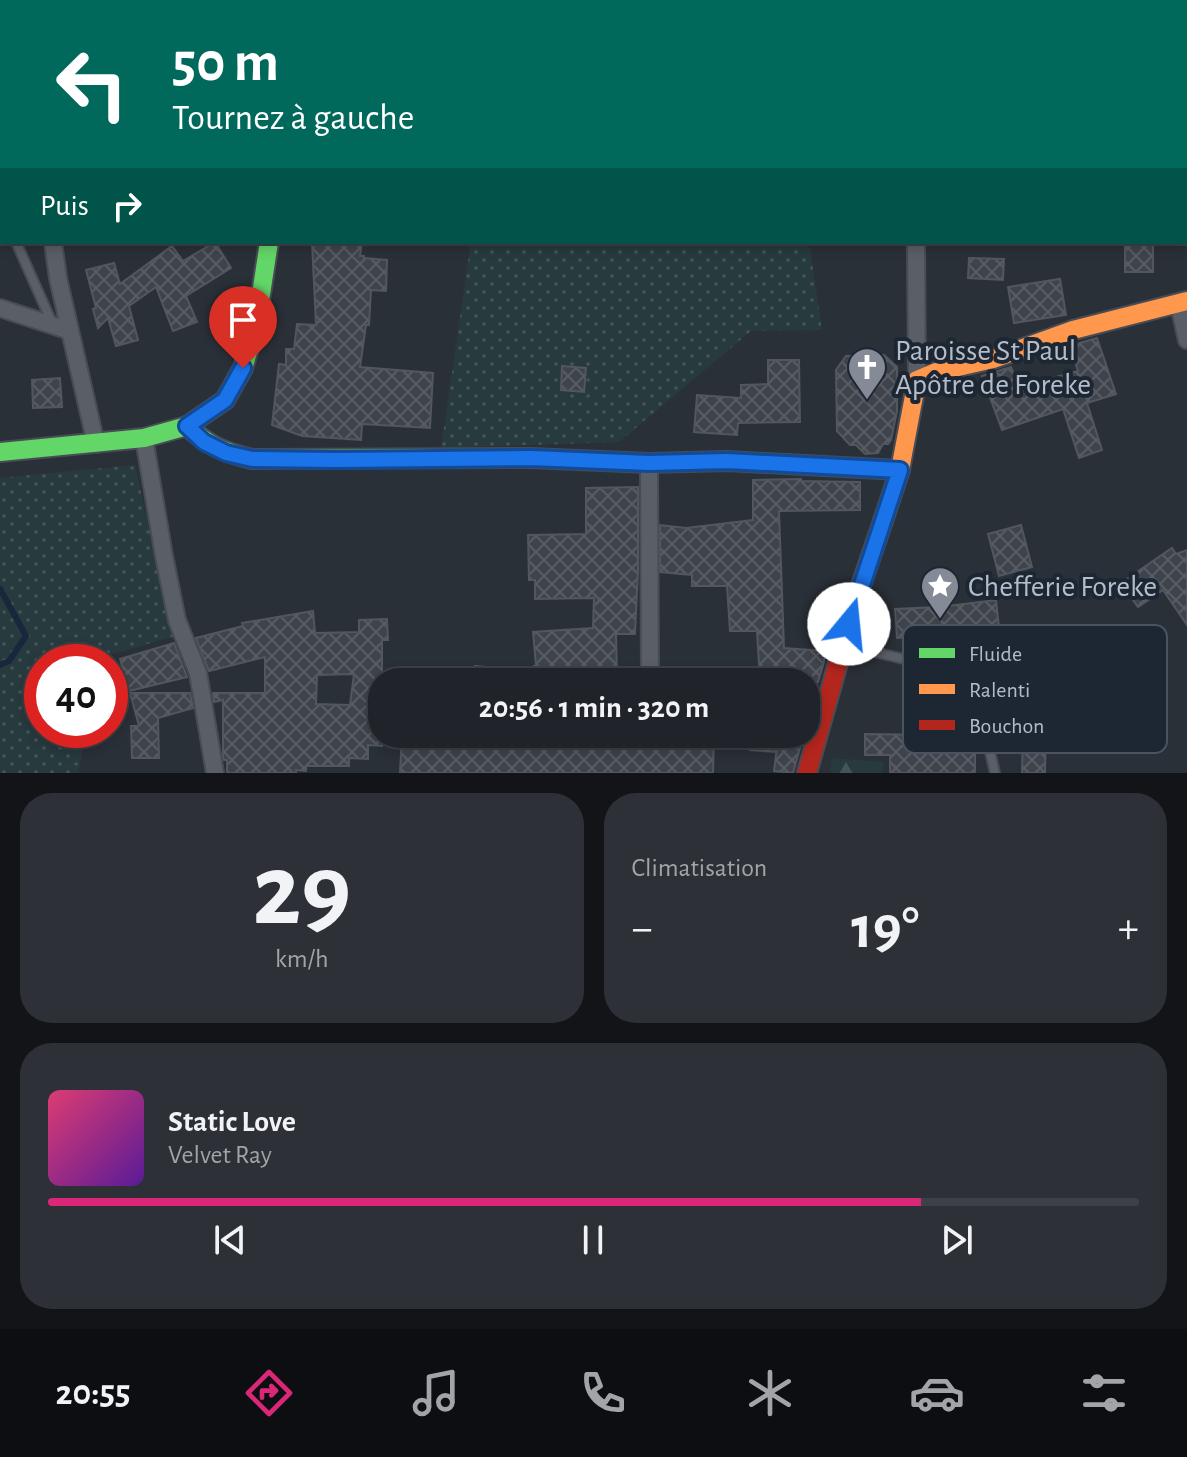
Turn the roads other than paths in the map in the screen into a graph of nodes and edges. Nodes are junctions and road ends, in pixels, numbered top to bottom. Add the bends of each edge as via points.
1 (17, 244) edge
2 (53, 244) edge
3 (269, 244) edge
4 (916, 244) edge
5 (1183, 302) edge
6 (0, 308) edge
7 (53, 326) junction
8 (70, 331) junction
9 (1187, 340) edge
10 (917, 380) junction
11 (187, 426) junction
12 (144, 438) junction
13 (96, 444) junction
14 (0, 452) edge
15 (649, 463) junction
16 (900, 470) junction
17 (844, 645) junction
18 (903, 659) edge
19 (650, 668) edge
20 (990, 753) edge
21 (215, 773) edge
22 (807, 773) edge
23 (995, 773) edge

1 - 7 lane
2 - 8 street
3 - 11 street via 256,327 243,368 225,400
4 - 10 street
5 - 9 street
5 - 10 street via 1073,330
6 - 7 street
7 - 8 street
8 - 13 street
10 - 16 street
11 - 12 street
11 - 15 street via 204,442 252,459
12 - 13 street
12 - 21 street via 177,620 198,673
13 - 14 street
15 - 16 street via 727,461
15 - 19 street
16 - 17 street
17 - 18 lane
17 - 22 street
20 - 23 lane

